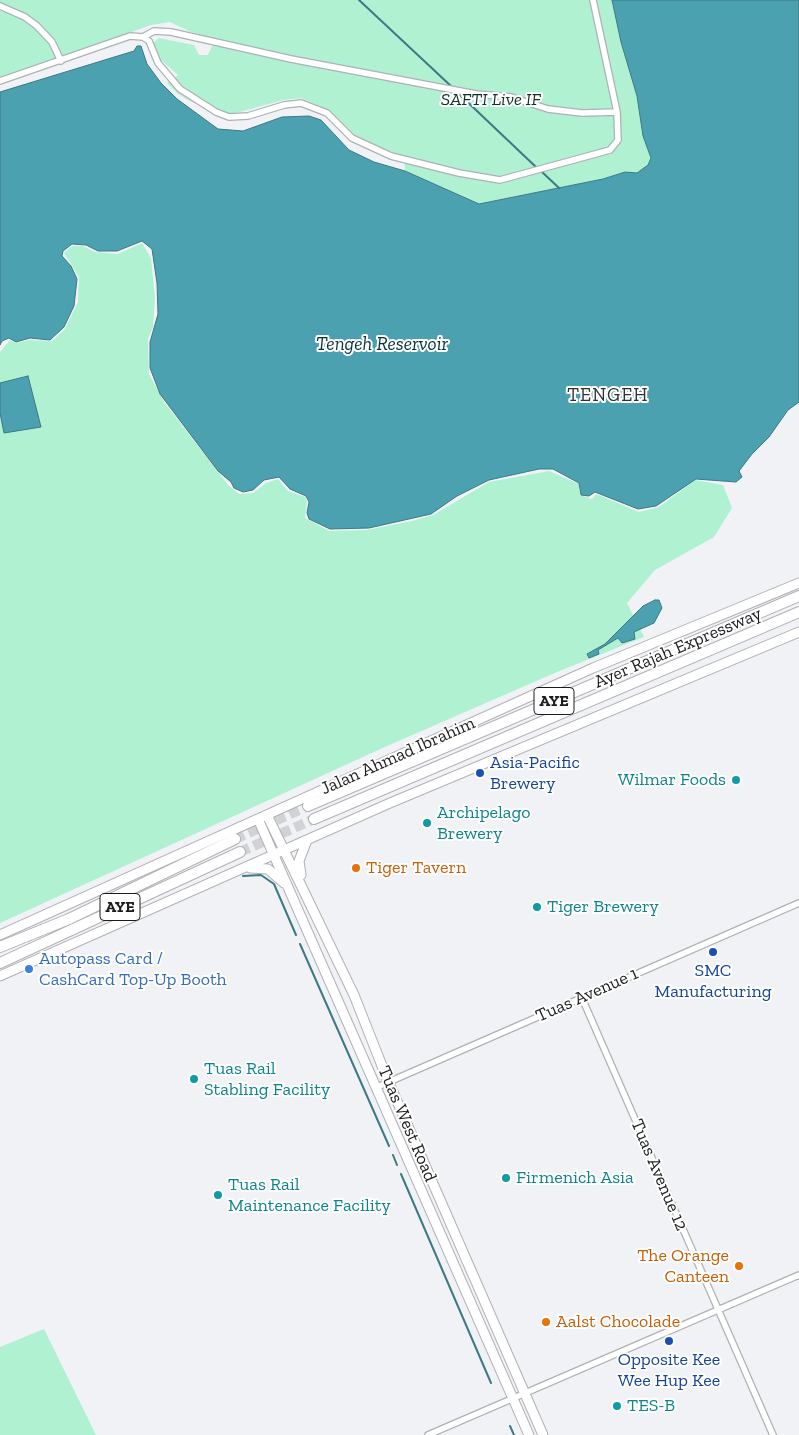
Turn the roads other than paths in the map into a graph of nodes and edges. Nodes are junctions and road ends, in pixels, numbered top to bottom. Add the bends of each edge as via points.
1 (593, 0) edge
2 (0, 6) edge
3 (143, 37) junction
4 (61, 61) junction
5 (0, 81) edge
6 (617, 112) junction
7 (799, 582) edge
8 (799, 596) edge
9 (799, 612) edge
10 (799, 632) edge
11 (308, 806) tunnel mouth
12 (267, 815) junction
13 (258, 819) junction
14 (314, 819) tunnel mouth
15 (235, 839) tunnel mouth
16 (307, 840) junction
17 (284, 850) junction
18 (240, 852) tunnel mouth
19 (275, 855) junction
20 (243, 869) junction
21 (304, 888) junction
22 (292, 894) junction
23 (799, 902) edge
24 (0, 935) edge
25 (0, 947) edge
26 (0, 963) edge
27 (0, 976) edge
28 (582, 998) junction
29 (388, 1081) junction
30 (375, 1088) junction
31 (799, 1275) edge
32 (717, 1311) junction
33 (525, 1393) junction
34 (513, 1398) junction
35 (428, 1435) edge
36 (529, 1435) edge
37 (543, 1435) edge
38 (773, 1435) edge

1 - 6 street
2 - 4 street via 37,26 52,42
3 - 4 street via 130,36
3 - 6 street via 154,31 171,32 357,72 476,94 511,97 548,109 582,113
3 - 6 street via 149,41 158,63 180,89 216,112 229,117 248,116 301,103 327,113 352,138 391,156 483,178 500,180 610,150 618,140
4 - 5 street
7 - 12 main road, Jalan Ahmad Ibrahim via 593,668
8 - 11 highway, Ayer Rajah Expressway / AYE
9 - 14 highway, Ayer Rajah Expressway / AYE
10 - 16 main road
12 - 13 main road, Jalan Ahmad Ibrahim
12 - 17 main road, Tuas West Road
13 - 19 main road, Tuas West Road
13 - 24 main road, Jalan Ahmad Ibrahim
15 - 25 highway, AYE via 69,919
16 - 17 main road
16 - 21 main road via 298,866
17 - 19 main road
17 - 21 main road, Tuas West Road
18 - 26 highway, AYE
19 - 20 main road
19 - 22 main road, Tuas West Road
20 - 22 main road via 268,869
20 - 27 main road
21 - 29 main road, Tuas West Road via 354,995
22 - 30 main road, Tuas West Road
23 - 28 street, Tuas Avenue 1
28 - 29 street, Tuas Avenue 1
28 - 32 street, Tuas Avenue 12
29 - 30 street, Tuas Avenue 1
29 - 33 main road, Tuas West Road
30 - 34 main road, Tuas West Road
31 - 32 street
32 - 33 street
32 - 38 street, Tuas Avenue 12
33 - 34 street
33 - 37 main road, Tuas West Road
34 - 35 street
34 - 36 main road, Tuas West Road

